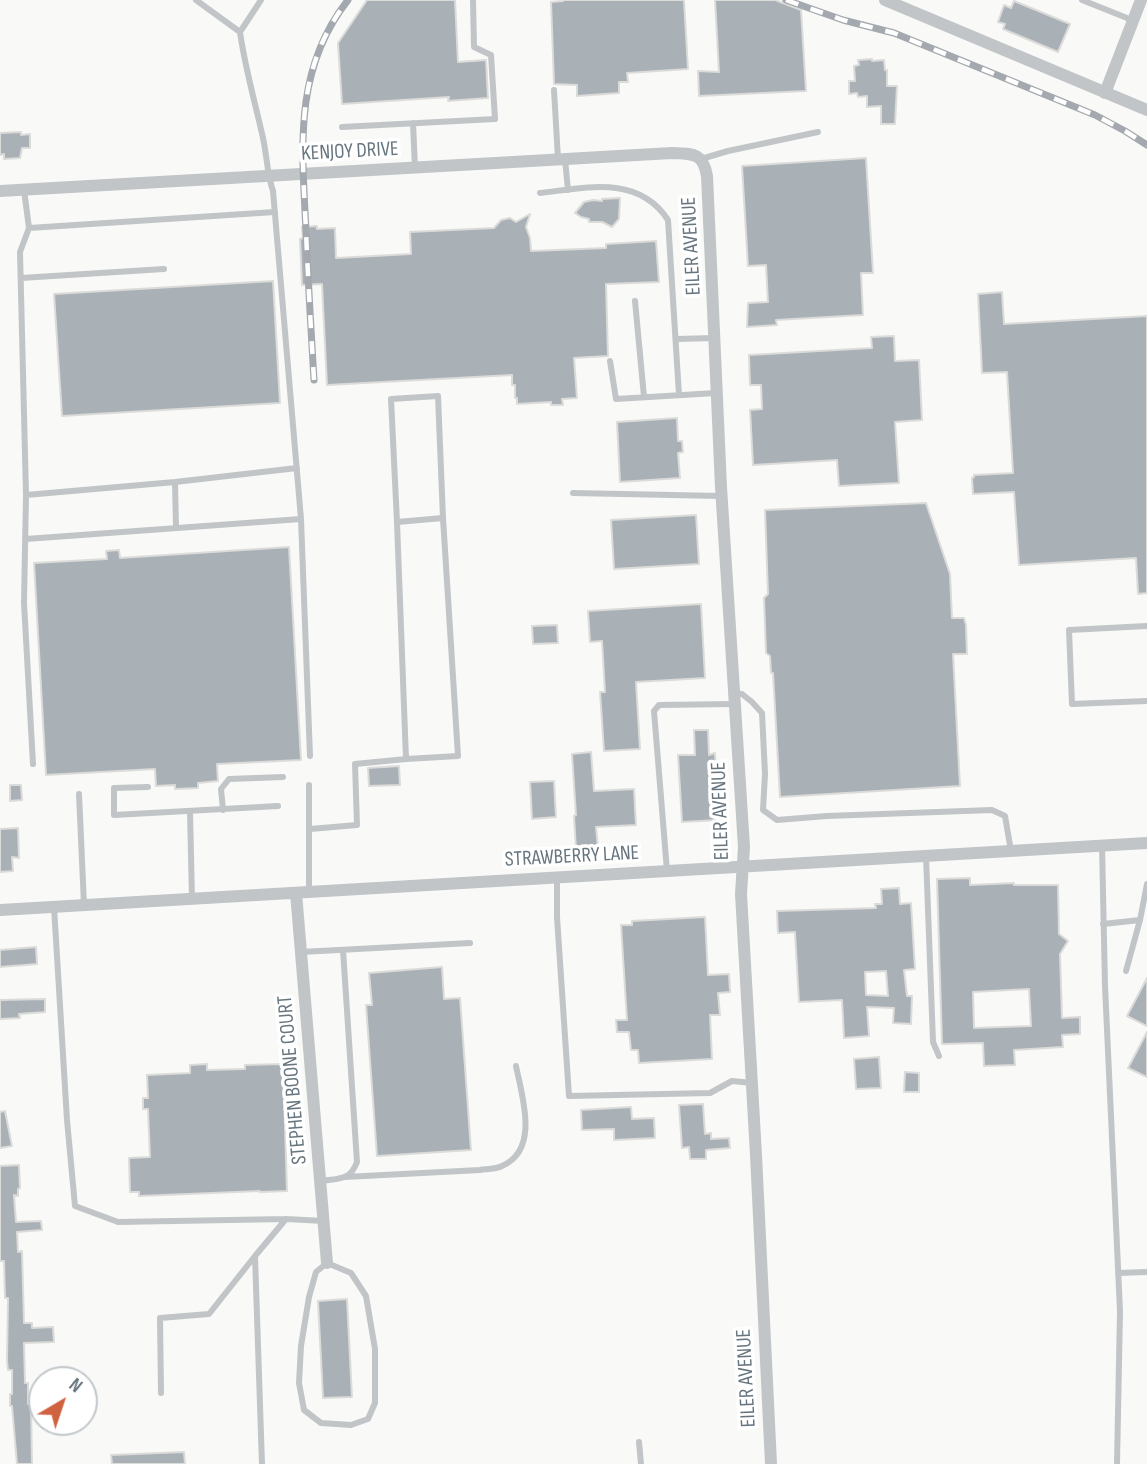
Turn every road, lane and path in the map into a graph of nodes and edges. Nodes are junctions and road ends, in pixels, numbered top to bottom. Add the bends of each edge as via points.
1 (196, 0) edge
2 (261, 0) edge
3 (472, 0) edge
4 (885, 0) edge
5 (1082, 0) edge
6 (1141, 0) edge
7 (1133, 20) junction
8 (240, 32) junction
9 (554, 90) dead end
10 (1105, 93) junction
11 (1147, 110) edge
12 (413, 123) junction
13 (342, 127) dead end
14 (818, 132) dead end
15 (562, 159) junction
16 (701, 159) junction
17 (415, 168) junction
18 (268, 176) junction
19 (24, 190) junction
20 (568, 190) junction
21 (0, 191) edge
22 (540, 193) dead end
23 (275, 212) junction
24 (29, 228) junction
25 (164, 269) dead end
26 (21, 278) junction
27 (635, 301) dead end
28 (715, 338) junction
29 (676, 339) junction
30 (610, 361) dead end
31 (718, 393) junction
32 (679, 395) junction
33 (644, 397) junction
34 (297, 468) junction
35 (175, 482) junction
36 (573, 493) dead end
37 (26, 495) junction
38 (722, 496) junction
39 (301, 519) junction
40 (443, 519) junction
41 (397, 522) junction
42 (176, 528) junction
43 (26, 539) junction
44 (1147, 626) edge
45 (735, 699) junction
46 (1147, 701) edge
47 (310, 756) dead end
48 (406, 759) junction
49 (33, 764) dead end
50 (283, 777) dead end
51 (309, 785) dead end
52 (148, 787) dead end
53 (79, 794) dead end
54 (278, 806) dead end
55 (223, 810) junction
56 (190, 811) junction
57 (310, 829) junction
58 (1147, 843) edge
59 (1102, 845) junction
60 (1011, 851) junction
61 (926, 856) junction
62 (742, 868) junction
63 (667, 871) junction
64 (556, 878) junction
65 (1147, 884) edge
66 (309, 892) junction
67 (296, 893) junction
68 (192, 899) junction
69 (84, 905) junction
70 (54, 907) junction
71 (0, 911) edge
72 (1140, 920) junction
73 (1103, 924) junction
74 (470, 943) dead end
75 (343, 950) junction
76 (301, 952) junction
77 (1126, 971) dead end
78 (939, 1056) dead end
79 (516, 1066) dead end
80 (752, 1083) junction
81 (345, 1177) junction
82 (321, 1181) junction
83 (286, 1219) junction
84 (324, 1221) junction
85 (255, 1256) junction
86 (327, 1263) junction
87 (1147, 1272) edge
88 (1118, 1273) junction
89 (161, 1393) dead end
90 (639, 1442) dead end
91 (262, 1464) edge
92 (641, 1464) edge
93 (771, 1464) edge
94 (1117, 1464) edge

1 - 8 lane
2 - 8 lane
3 - 12 lane via 474,47 491,55 495,119
4 - 10 street
5 - 7 lane
6 - 7 street
7 - 10 street
8 - 18 lane
9 - 15 lane
10 - 11 street
12 - 13 lane
12 - 17 lane
14 - 16 lane
15 - 16 street, KENJOY DRIVE via 672,153
15 - 17 street, KENJOY DRIVE
15 - 20 lane
16 - 28 street, EILER AVENUE via 708,176
17 - 18 street, KENJOY DRIVE
18 - 19 street, KENJOY DRIVE
18 - 23 lane
19 - 21 street, KENJOY DRIVE
19 - 24 lane
20 - 22 lane
20 - 29 lane via 606,186 631,191 663,213 668,220
23 - 24 lane
23 - 34 lane
24 - 26 lane via 20,252
25 - 26 lane
26 - 37 lane
27 - 33 lane
28 - 29 lane
28 - 31 street, EILER AVENUE
29 - 32 lane
30 - 33 lane via 616,399
31 - 32 lane
31 - 38 street, EILER AVENUE
32 - 33 lane
34 - 35 lane
34 - 39 lane
35 - 37 lane
35 - 42 lane
36 - 38 lane
37 - 43 lane
38 - 45 street, EILER AVENUE
39 - 42 lane
39 - 47 lane
40 - 41 lane
40 - 41 lane via 438,396 391,399
40 - 48 lane via 458,756
41 - 48 lane
42 - 43 lane
43 - 49 lane via 24,603
44 - 46 lane via 1069,630 1073,704
45 - 60 lane via 742,694 762,713 763,810 777,820 992,810 1005,816
45 - 62 street, EILER AVENUE
45 - 63 lane via 659,705 654,711
48 - 57 lane via 355,764 357,825
50 - 55 lane via 229,779 221,789
51 - 57 lane
52 - 56 lane via 114,788 114,815
53 - 69 lane
54 - 55 lane
55 - 56 lane
56 - 68 lane
57 - 66 lane
58 - 59 street, STRAWBERRY LANE
59 - 60 street, STRAWBERRY LANE
59 - 73 lane
60 - 61 street, STRAWBERRY LANE
61 - 62 street, STRAWBERRY LANE
61 - 78 lane via 933,1042
62 - 63 street, STRAWBERRY LANE
62 - 80 street, EILER AVENUE
63 - 64 street, STRAWBERRY LANE
64 - 66 street, STRAWBERRY LANE
64 - 80 lane via 569,1096 710,1093 732,1081
65 - 72 lane
66 - 67 street, STRAWBERRY LANE
67 - 68 street, STRAWBERRY LANE
67 - 76 street, STEPHEN BOONE COURT
68 - 69 street, STRAWBERRY LANE
69 - 70 street, STRAWBERRY LANE
70 - 71 street, STRAWBERRY LANE
70 - 83 lane via 75,1206 118,1223
72 - 73 lane
72 - 77 lane
73 - 88 lane
74 - 75 lane
75 - 76 lane
75 - 81 lane via 357,1162
76 - 82 street, STEPHEN BOONE COURT
79 - 81 lane via 527,1133 519,1155 502,1166 481,1170
80 - 93 street, EILER AVENUE
81 - 82 lane
82 - 84 street, STEPHEN BOONE COURT
83 - 84 lane
83 - 85 lane
84 - 86 street, STEPHEN BOONE COURT
85 - 89 lane via 209,1314 160,1318
85 - 91 lane
86 - 86 lane via 316,1272 309,1297 299,1382 304,1410 321,1423 351,1424 368,1419 375,1403 376,1349 366,1296 351,1273
87 - 88 lane
88 - 94 lane
90 - 92 lane

